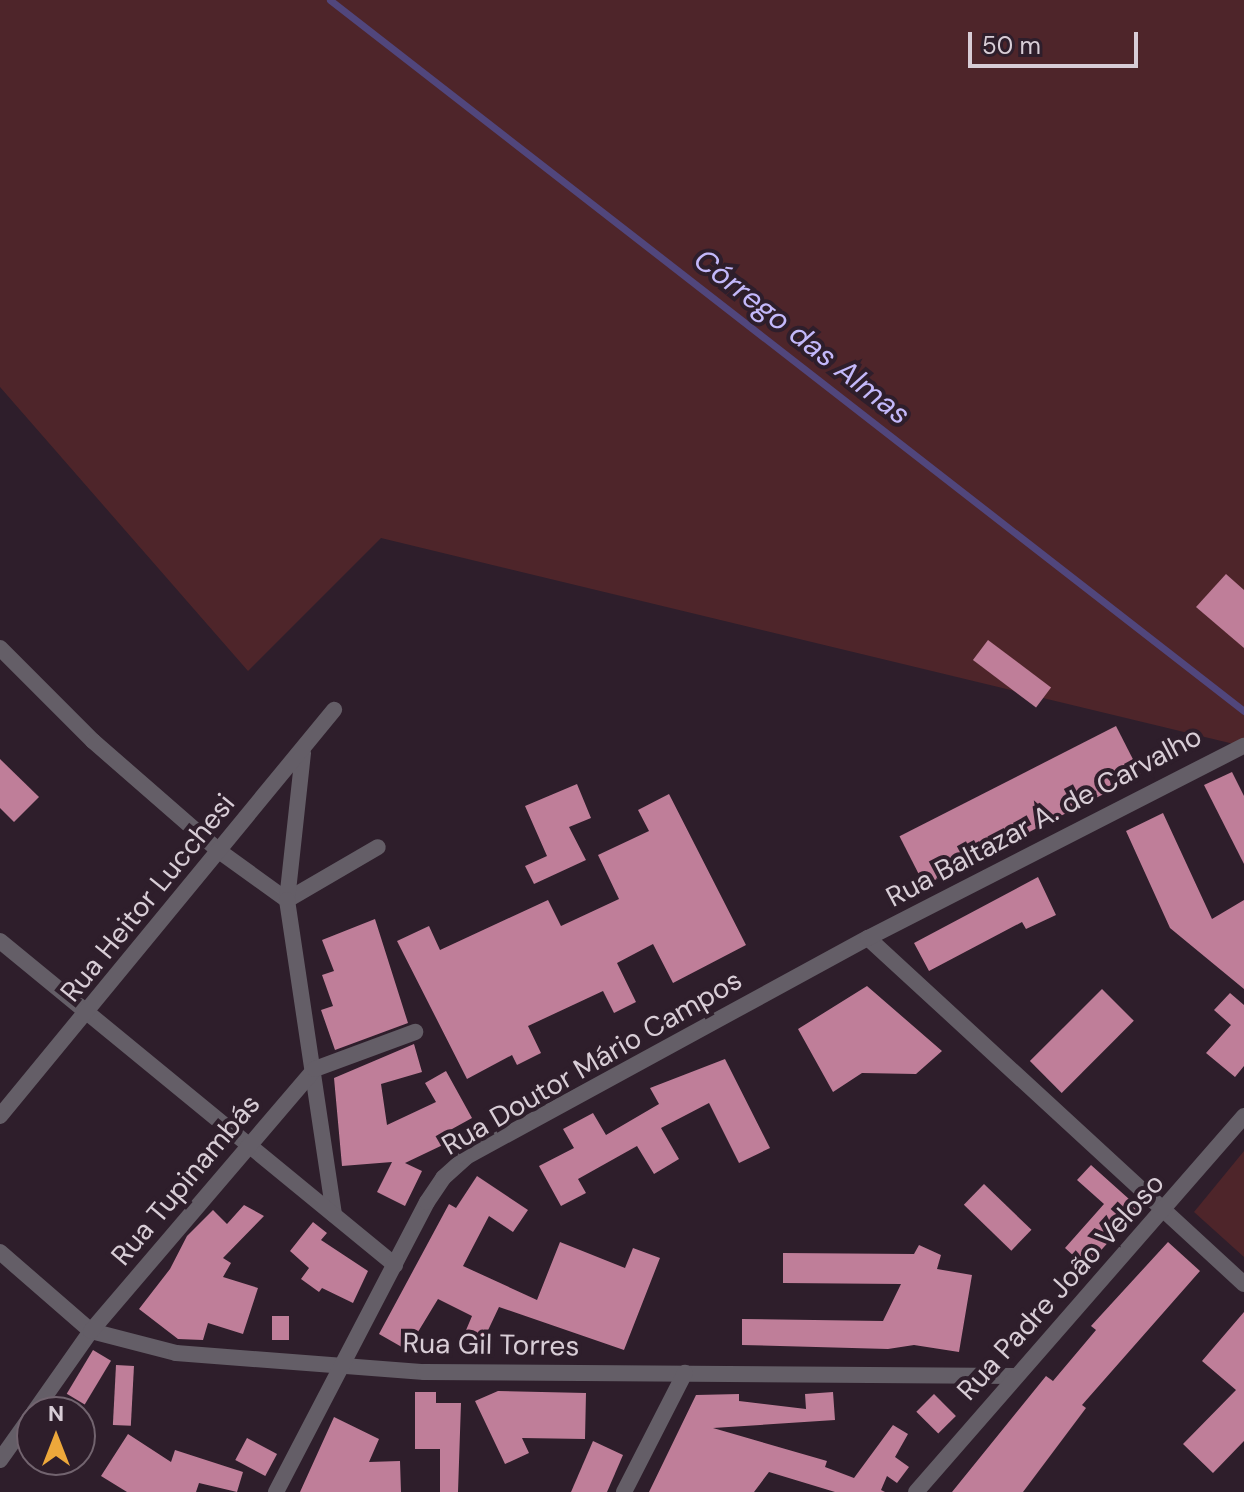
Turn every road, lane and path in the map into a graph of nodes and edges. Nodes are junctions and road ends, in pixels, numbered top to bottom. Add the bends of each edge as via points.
1 (0, 648) edge
2 (334, 710) dead end
3 (1244, 746) edge
4 (303, 753) junction
5 (378, 847) dead end
6 (219, 851) junction
7 (287, 900) junction
8 (868, 938) junction
9 (0, 941) edge
10 (88, 1013) junction
11 (415, 1032) dead end
12 (315, 1069) junction
13 (0, 1116) edge
14 (1244, 1116) edge
15 (249, 1146) junction
16 (1163, 1212) junction
17 (334, 1215) junction
18 (0, 1252) edge
19 (395, 1265) junction
20 (1244, 1284) edge
21 (91, 1331) junction
22 (341, 1364) junction
23 (685, 1373) junction
24 (1015, 1376) junction
25 (46, 1396) edge
26 (16, 1438) edge
27 (0, 1460) edge
28 (276, 1492) edge
29 (624, 1492) edge
30 (916, 1492) edge

1 - 6 street via 93,741
2 - 4 street, Rua Heitor Lucchesi
3 - 8 street, Rua Baltazar A. de Carvalho
4 - 6 street, Rua Heitor Lucchesi
4 - 7 street
5 - 7 street
6 - 7 street
6 - 10 street, Rua Heitor Lucchesi
7 - 12 street
8 - 16 street
8 - 19 street, Rua Doutor Mário Campos via 466,1157 443,1178
9 - 10 street
10 - 13 street, Rua Heitor Lucchesi
10 - 15 street
11 - 12 street, Rua Tupinambás
12 - 15 street, Rua Tupinambás
12 - 17 street
14 - 16 street, Rua Padre João Veloso
15 - 17 street
15 - 21 street, Rua Tupinambás
16 - 20 street
16 - 24 street, Rua Padre João Veloso
17 - 19 street
18 - 21 street, Rua Gil Torres
19 - 22 street, Rua Doutor Mário Campos
21 - 22 street, Rua Gil Torres via 176,1353
21 - 25 street, Rua Tupinambás
22 - 23 street, Rua Gil Torres via 470,1373
22 - 28 street, Rua Doutor Mário Campos
23 - 24 street, Rua Gil Torres
23 - 29 street
24 - 30 street, Rua Padre João Veloso
26 - 27 street, Rua Tupinambás

